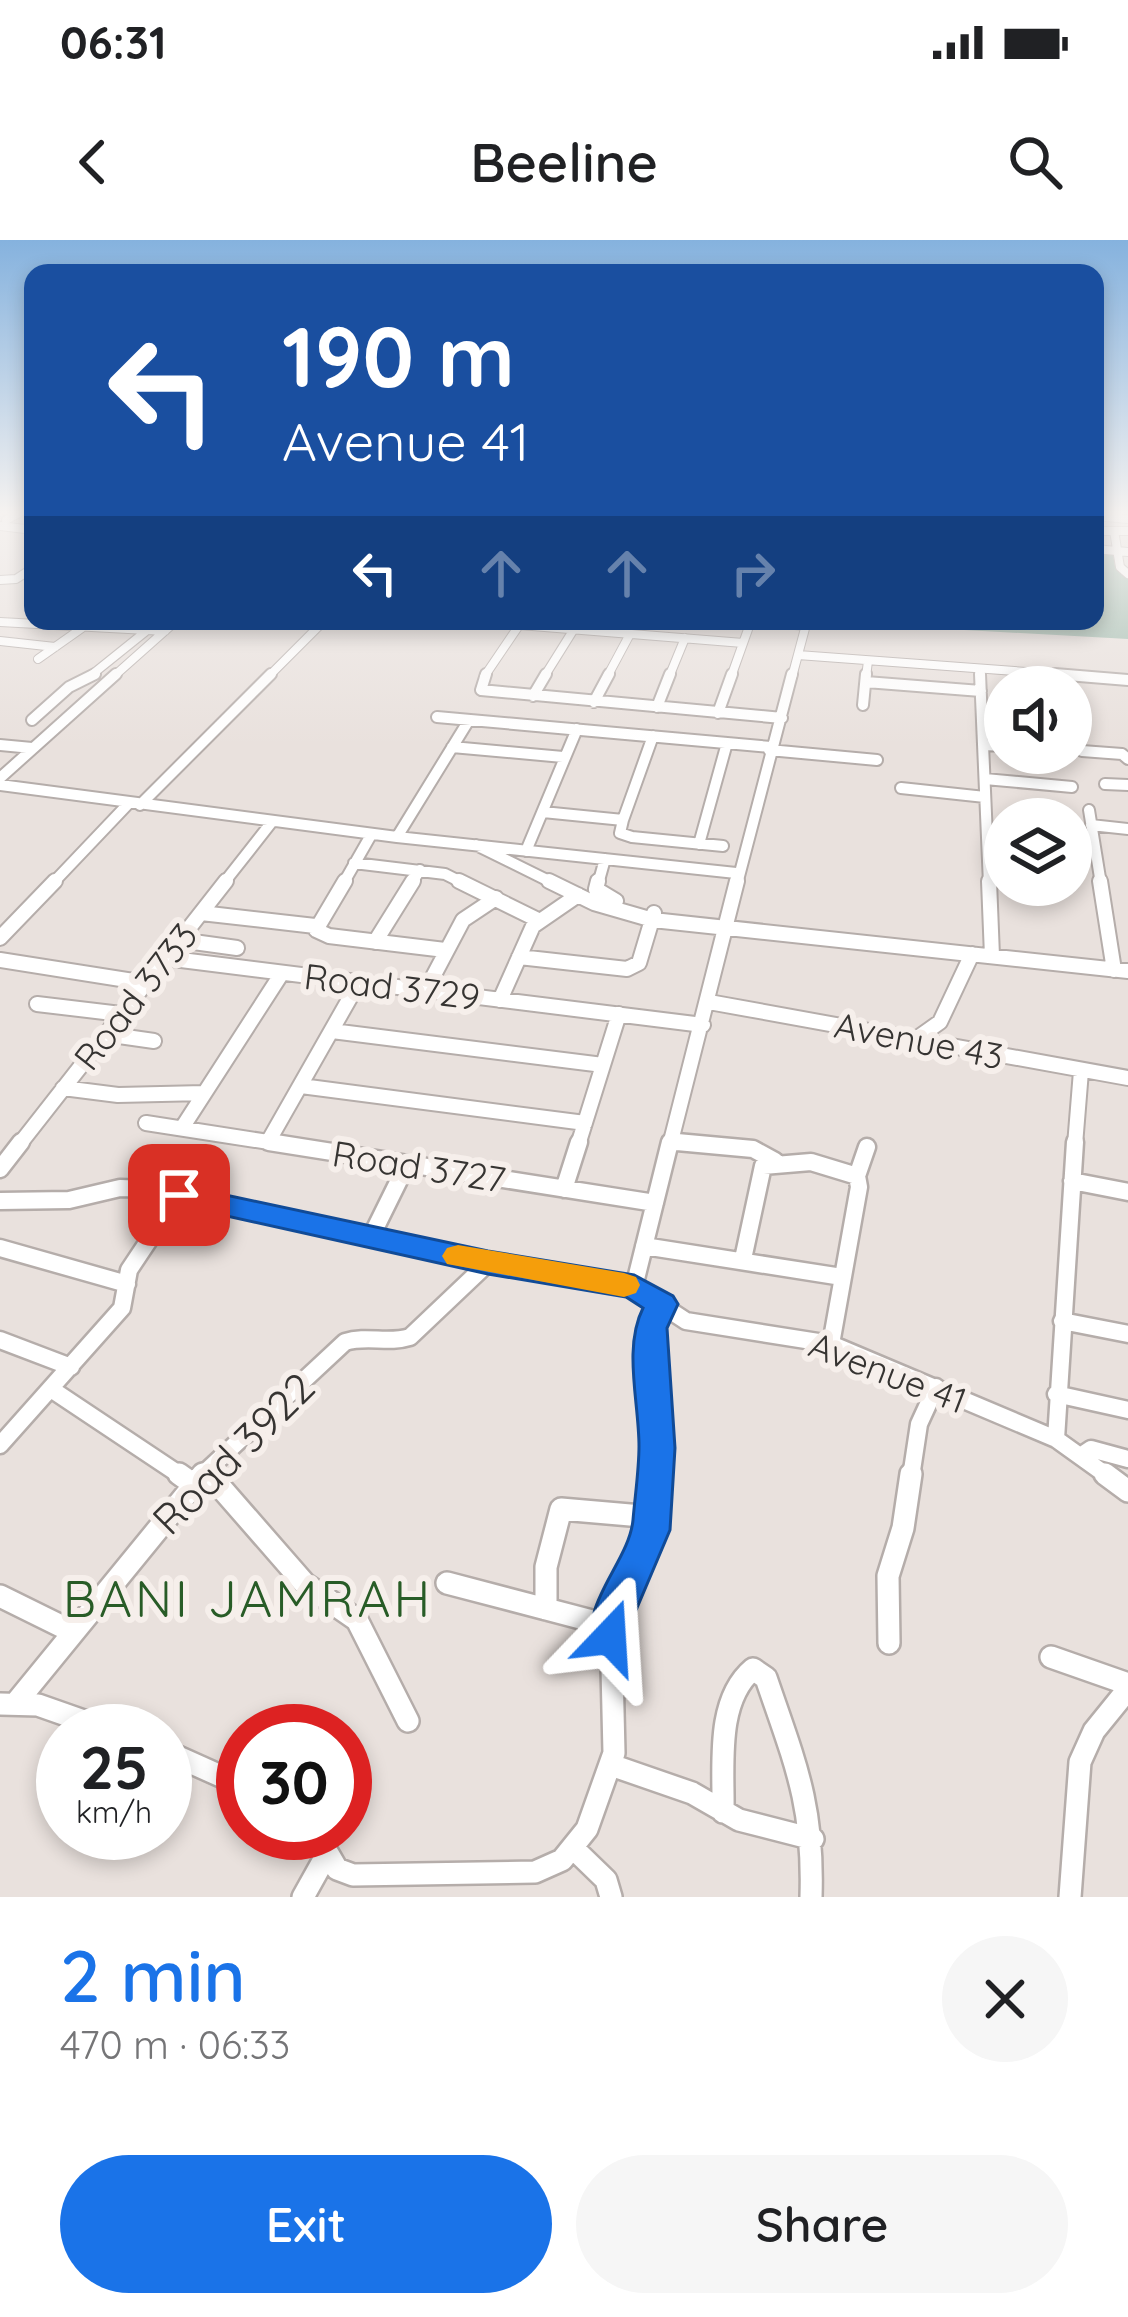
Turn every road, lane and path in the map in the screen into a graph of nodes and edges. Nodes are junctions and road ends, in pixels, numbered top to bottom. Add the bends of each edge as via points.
1 (79, 630) edge
2 (122, 630) edge
3 (315, 630) edge
4 (516, 630) edge
5 (573, 630) edge
6 (585, 630) edge
7 (748, 630) edge
8 (804, 630) edge
9 (165, 631) joint
10 (145, 632) junction
11 (630, 634) junction
12 (685, 638) junction
13 (0, 641) edge
14 (743, 644) junction
15 (56, 646) junction
16 (798, 656) junction
17 (38, 658) dead end
18 (868, 661) junction
19 (980, 670) junction
20 (1128, 680) edge
21 (866, 682) junction
22 (981, 691) junction
23 (533, 696) junction
24 (594, 702) junction
25 (863, 705) dead end
26 (657, 707) junction
27 (718, 712) junction
28 (437, 717) dead end
29 (782, 718) junction
30 (32, 720) dead end
31 (469, 720) junction
32 (578, 729) junction
33 (653, 736) junction
34 (727, 743) junction
35 (0, 745) edge
36 (983, 745) joint
37 (452, 747) junction
38 (32, 748) junction
39 (770, 748) junction
40 (1092, 752) edge
41 (562, 758) junction
42 (1128, 759) edge
43 (877, 760) dead end
44 (985, 779) junction
45 (0, 781) edge
46 (1105, 784) dead end
47 (1128, 785) edge
48 (1072, 787) dead end
49 (901, 788) dead end
50 (985, 797) junction
51 (135, 804) junction
52 (543, 812) junction
53 (623, 820) junction
54 (272, 823) junction
55 (1092, 825) edge
56 (1128, 829) edge
57 (1092, 830) edge
58 (371, 835) junction
59 (398, 836) junction
60 (699, 844) junction
61 (476, 845) junction
62 (723, 846) dead end
63 (526, 850) junction
64 (605, 859) junction
65 (354, 862) junction
66 (421, 870) junction
67 (736, 874) junction
68 (578, 895) junction
69 (496, 898) junction
70 (201, 913) junction
71 (538, 920) junction
72 (653, 920) junction
73 (315, 926) junction
74 (724, 928) junction
75 (0, 938) edge
76 (179, 940) junction
77 (375, 942) junction
78 (237, 948) dead end
79 (445, 950) junction
80 (972, 954) junction
81 (992, 956) junction
82 (519, 957) junction
83 (165, 958) junction
84 (0, 961) edge
85 (1121, 970) edge
86 (282, 973) junction
87 (146, 982) junction
88 (359, 982) junction
89 (426, 991) junction
90 (500, 1000) junction
91 (709, 1002) junction
92 (37, 1004) dead end
93 (121, 1014) junction
94 (619, 1014) junction
95 (703, 1025) junction
96 (332, 1031) junction
97 (105, 1034) junction
98 (916, 1039) junction
99 (154, 1041) dead end
100 (603, 1065) junction
101 (1082, 1071) junction
102 (1128, 1078) edge
103 (301, 1086) junction
104 (63, 1088) junction
105 (204, 1093) junction
106 (146, 1123) dead end
107 (585, 1123) junction
108 (182, 1128) junction
109 (268, 1142) junction
110 (673, 1142) junction
111 (867, 1147) dead end
112 (6, 1152) edge
113 (776, 1161) junction
114 (407, 1164) junction
115 (0, 1169) edge
116 (857, 1176) junction
117 (1072, 1181) junction
118 (564, 1189) junction
119 (1128, 1192) edge
120 (179, 1195) junction
121 (0, 1201) edge
122 (655, 1203) junction
123 (371, 1237) junction
124 (644, 1246) junction
125 (0, 1249) edge
126 (743, 1259) junction
127 (488, 1263) junction
128 (842, 1277) junction
129 (127, 1284) junction
130 (634, 1287) junction
131 (662, 1304) junction
132 (1061, 1321) junction
133 (1128, 1334) edge
134 (0, 1341) edge
135 (831, 1344) junction
136 (70, 1367) junction
137 (936, 1387) junction
138 (51, 1389) junction
139 (1056, 1394) junction
140 (1128, 1410) edge
141 (1056, 1438) junction
142 (2, 1440) edge
143 (1082, 1455) junction
144 (1128, 1459) edge
145 (199, 1478) junction
146 (1128, 1491) edge
147 (653, 1517) junction
148 (446, 1583) dead end
149 (0, 1596) edge
150 (546, 1609) junction
151 (611, 1626) junction
152 (71, 1631) junction
153 (889, 1643) dead end
154 (1051, 1657) dead end
155 (1128, 1686) edge
156 (8, 1704) edge
157 (408, 1721) dead end
158 (610, 1765) junction
159 (722, 1812) junction
160 (813, 1839) junction
161 (574, 1849) junction
162 (316, 1860) edge
163 (332, 1860) edge
164 (302, 1897) edge
165 (611, 1897) edge
166 (812, 1897) edge
167 (1070, 1897) edge

1 - 15 street
2 - 10 street
3 - 51 street
4 - 23 street via 479,687
5 - 23 street
6 - 11 street
7 - 14 street
8 - 16 street
9 - 10 street
9 - 38 street
10 - 30 street
11 - 12 street
11 - 24 street
12 - 14 street
12 - 26 street
13 - 15 street
14 - 27 street
15 - 17 street
16 - 18 street
16 - 29 street
18 - 19 street
18 - 21 street
19 - 20 street
19 - 22 street
21 - 22 street
21 - 25 street
22 - 36 street
23 - 24 street
24 - 26 street
26 - 27 street
27 - 29 street
28 - 31 street
29 - 39 street
31 - 32 street
31 - 37 street
32 - 33 street
32 - 41 street
33 - 34 street
33 - 53 street
34 - 39 street
34 - 60 street
35 - 38 street
36 - 44 street
37 - 41 street
37 - 59 street
38 - 45 street
39 - 43 street
39 - 67 street
40 - 42 street
41 - 52 street
44 - 48 street
44 - 50 street
45 - 51 street
46 - 47 street
49 - 50 street
50 - 81 street
51 - 54 street
51 - 75 street
52 - 53 street
52 - 63 street
53 - 60 street via 624,836
54 - 58 street
54 - 70 street, Road 3733
55 - 56 street
57 - 85 street
58 - 59 street
58 - 65 street
59 - 61 street
60 - 62 street
61 - 63 street
61 - 68 street
63 - 64 street
64 - 67 street
64 - 72 street via 597,892 652,912
65 - 66 street
65 - 73 street
66 - 69 street
66 - 77 street
67 - 74 street
68 - 71 street
68 - 72 street
69 - 71 street
69 - 79 street via 463,920
70 - 73 street
70 - 76 street, Road 3733
71 - 82 street
72 - 74 street
72 - 82 street via 639,962 627,969
73 - 77 street via 323,935
74 - 80 street
74 - 91 street
76 - 78 street
76 - 83 street, Road 3733
77 - 79 street
79 - 89 street
80 - 81 street
80 - 98 street via 940,1022
81 - 85 street
82 - 90 street
83 - 86 street, Road 3729
83 - 87 street, Road 3733
84 - 87 street
86 - 88 street, Road 3729
86 - 105 street
87 - 93 street, Road 3733
88 - 89 street, Road 3729
88 - 96 street
89 - 90 street, Road 3729
90 - 94 street, Road 3729
91 - 95 street
91 - 98 street, Avenue 43
92 - 93 street
93 - 97 street, Road 3733
94 - 95 street, Road 3729
94 - 100 street
95 - 110 street
96 - 100 street
96 - 103 street
97 - 99 street
97 - 104 street, Road 3733
98 - 101 street, Avenue 43
100 - 107 street
101 - 102 street, Avenue 43
101 - 117 street
103 - 107 street
103 - 109 street
104 - 105 street
104 - 112 street, Road 3733
105 - 108 street
106 - 108 street, Road 3727
107 - 118 street
108 - 109 street, Road 3727
109 - 114 street, Road 3727
110 - 113 street via 753,1148
110 - 122 street
111 - 116 street
112 - 115 street, Road 3733
113 - 116 street
113 - 126 street via 759,1171
114 - 118 street, Road 3727
114 - 123 street
116 - 128 street
117 - 119 street
117 - 132 street
118 - 122 street, Road 3727
120 - 121 street, Avenue 41 via 130,1188
120 - 123 street, Avenue 41
120 - 129 street
122 - 124 street
123 - 127 street, Avenue 41
124 - 126 street
124 - 130 street
125 - 129 street
126 - 128 street
127 - 130 street, Avenue 41
127 - 145 street, Road 3922 via 410,1337 345,1342
128 - 135 street
129 - 136 street via 122,1308
130 - 131 street, Avenue 41
131 - 135 street, Avenue 41 via 697,1323
131 - 147 street via 650,1328
132 - 133 street
132 - 139 street
134 - 136 street
135 - 137 street, Avenue 41
136 - 138 street
137 - 141 street, Avenue 41
137 - 153 street via 919,1424 888,1576
138 - 142 street
138 - 145 street
139 - 140 street
139 - 141 street
141 - 143 street, Avenue 41
143 - 144 street via 1090,1449
143 - 146 street, Avenue 41
145 - 152 street, Road 3922
145 - 157 street via 305,1584 357,1621
147 - 150 street via 561,1509 546,1567
147 - 151 street
148 - 150 street
149 - 152 street
150 - 151 street
151 - 158 street
152 - 156 street, Road 3922
154 - 155 street
155 - 167 street via 1084,1749
158 - 159 street
158 - 161 street
159 - 160 street
159 - 160 street via 729,1703 753,1670 766,1678 807,1796
160 - 166 street
161 - 163 street via 549,1868 520,1875 353,1875
161 - 165 street via 597,1869
162 - 164 street

